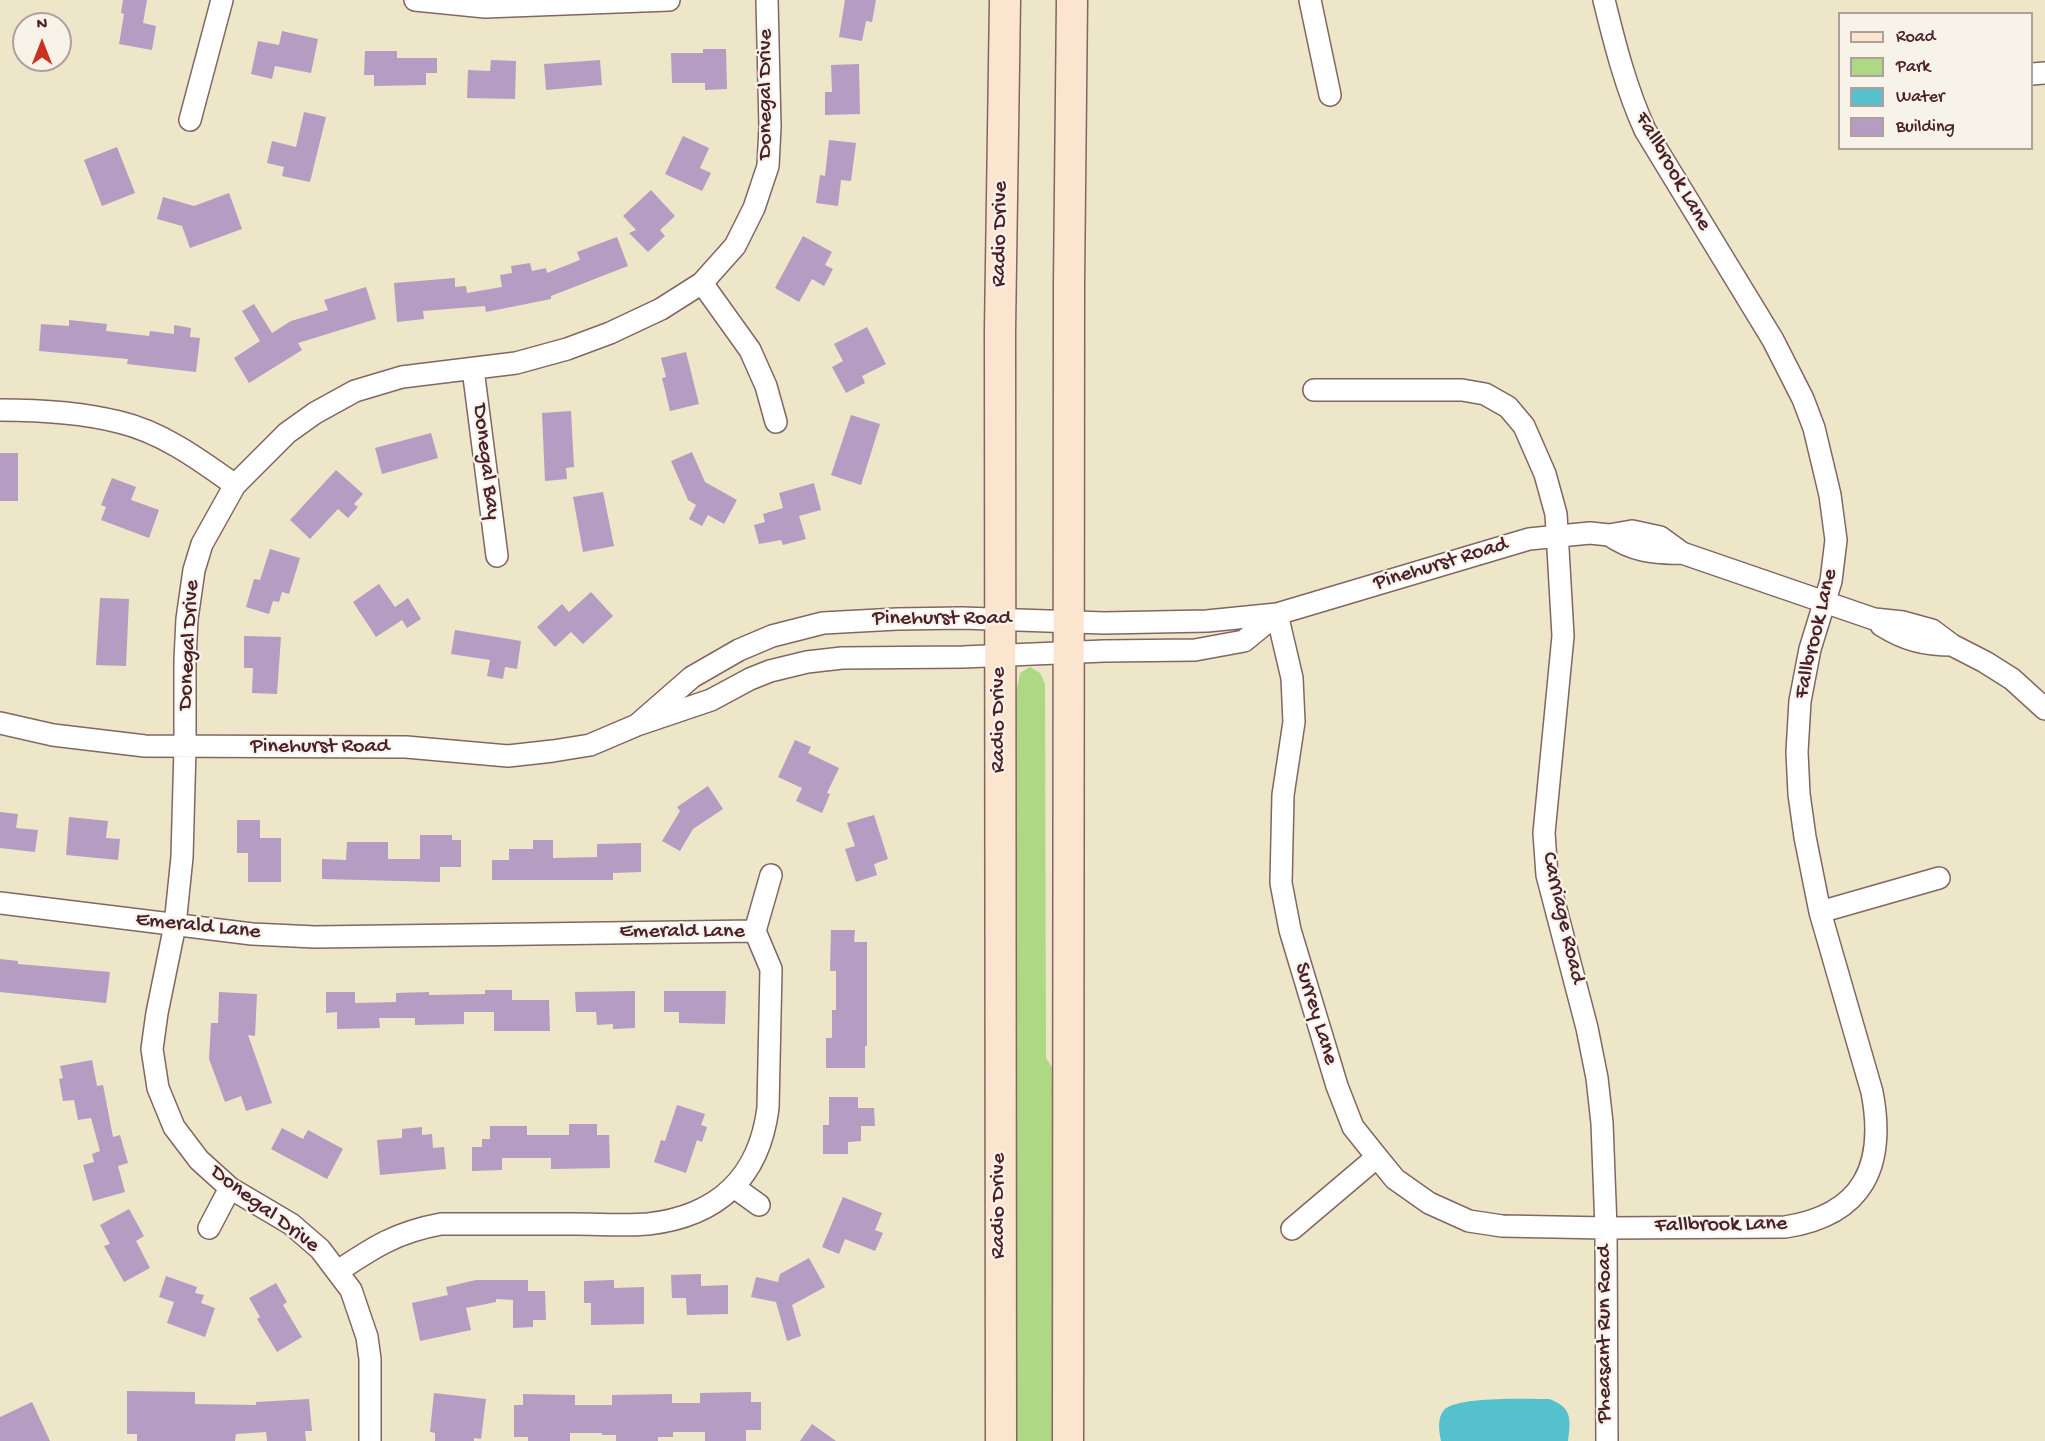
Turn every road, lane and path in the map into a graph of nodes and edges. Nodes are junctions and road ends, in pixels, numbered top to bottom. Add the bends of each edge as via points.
1 (222, 0) edge
2 (415, 0) edge
3 (669, 0) edge
4 (767, 0) edge
5 (1005, 0) edge
6 (1072, 0) edge
7 (1310, 0) edge
8 (1604, 0) edge
9 (1330, 95) dead end
10 (190, 120) dead end
11 (702, 283) junction
12 (473, 369) junction
13 (1314, 390) dead end
14 (0, 410) edge
15 (776, 422) dead end
16 (235, 485) junction
17 (1557, 535) junction
18 (497, 556) dead end
19 (1823, 602) junction
20 (1277, 614) junction
21 (1000, 620) junction
22 (1068, 622) junction
23 (1068, 652) junction
24 (1000, 655) junction
25 (2043, 704) edge
26 (0, 723) edge
27 (637, 725) junction
28 (185, 748) junction
29 (771, 875) dead end
30 (1939, 878) dead end
31 (0, 903) edge
32 (1820, 912) junction
33 (175, 925) junction
34 (755, 931) junction
35 (1377, 1157) junction
36 (735, 1187) junction
37 (230, 1188) junction
38 (759, 1205) dead end
39 (209, 1228) dead end
40 (1606, 1228) junction
41 (1292, 1229) dead end
42 (338, 1271) junction
43 (370, 1441) edge
44 (1000, 1441) edge
45 (1068, 1441) edge
46 (1607, 1441) edge

1 - 10 street
2 - 3 street via 485,7
4 - 11 street, Donegal Drive via 768,166 754,208 735,246
5 - 21 main road, Radio Drive
6 - 22 main road
7 - 9 street
8 - 19 street, Fallbrook Lane via 1621,68 1645,130 1773,340 1810,418 1830,495 1836,540 1831,581
11 - 12 street, Donegal Drive via 661,309 610,333 516,363
11 - 15 street via 750,350
12 - 16 street, Donegal Drive via 402,377 355,392 315,412 287,433
12 - 18 street, Donegal Bay
13 - 17 street, Carriage Road via 1462,390 1485,394 1508,407 1524,426 1545,474 1556,514
14 - 16 street via 57,411 120,422 165,440
16 - 28 street, Donegal Drive via 201,544 194,570 185,650
17 - 19 street, Pinehurst Road via 1609,535 1626,546 1660,554 1682,553
17 - 20 street, Pinehurst Road via 1529,539
17 - 40 street, Carriage Road via 1563,636 1544,833 1547,875 1597,1078
19 - 25 street, Pinehurst Road via 1874,620 1908,639 1928,645 1952,645 2012,679
19 - 32 street, Fallbrook Lane via 1800,701 1797,752 1805,837
20 - 22 street, Pinehurst Road via 1190,622
20 - 23 street, Pinehurst Road via 1244,640 1226,645 1175,651
20 - 35 street, Surrey Lane via 1292,678 1294,722 1283,795 1281,883 1290,930 1337,1086 1353,1127
21 - 22 street, Pinehurst Road
21 - 24 main road, Radio Drive
21 - 27 street, Pinehurst Road via 867,619 789,631 739,650 692,677
22 - 23 main road
23 - 24 street, Pinehurst Road
23 - 45 main road
24 - 27 street, Pinehurst Road via 807,662 760,675 711,700
24 - 44 main road, Radio Drive
26 - 28 street, Pinehurst Road via 53,735
27 - 28 street, Pinehurst Road via 590,745 508,756 406,747
28 - 33 street, Donegal Drive via 182,857
29 - 34 street
30 - 32 street
31 - 33 street, Emerald Lane
32 - 40 street, Fallbrook Lane via 1876,1112 1873,1161 1865,1181 1850,1200 1805,1224
33 - 34 street, Emerald Lane via 315,937
33 - 37 street, Donegal Drive via 152,1049 158,1088 174,1127 199,1160
34 - 36 street, Emerald Lane via 771,969 768,1108 759,1149
35 - 40 street, Surrey Lane via 1395,1179 1429,1203 1469,1221 1502,1226
35 - 41 street
36 - 38 street
36 - 42 street, Emerald Lane via 703,1209 646,1224 441,1224 419,1228 373,1247
37 - 39 street
37 - 42 street, Donegal Drive via 291,1224
40 - 46 street, Pheasant Run Road
42 - 43 street, Donegal Drive via 351,1290 367,1336

